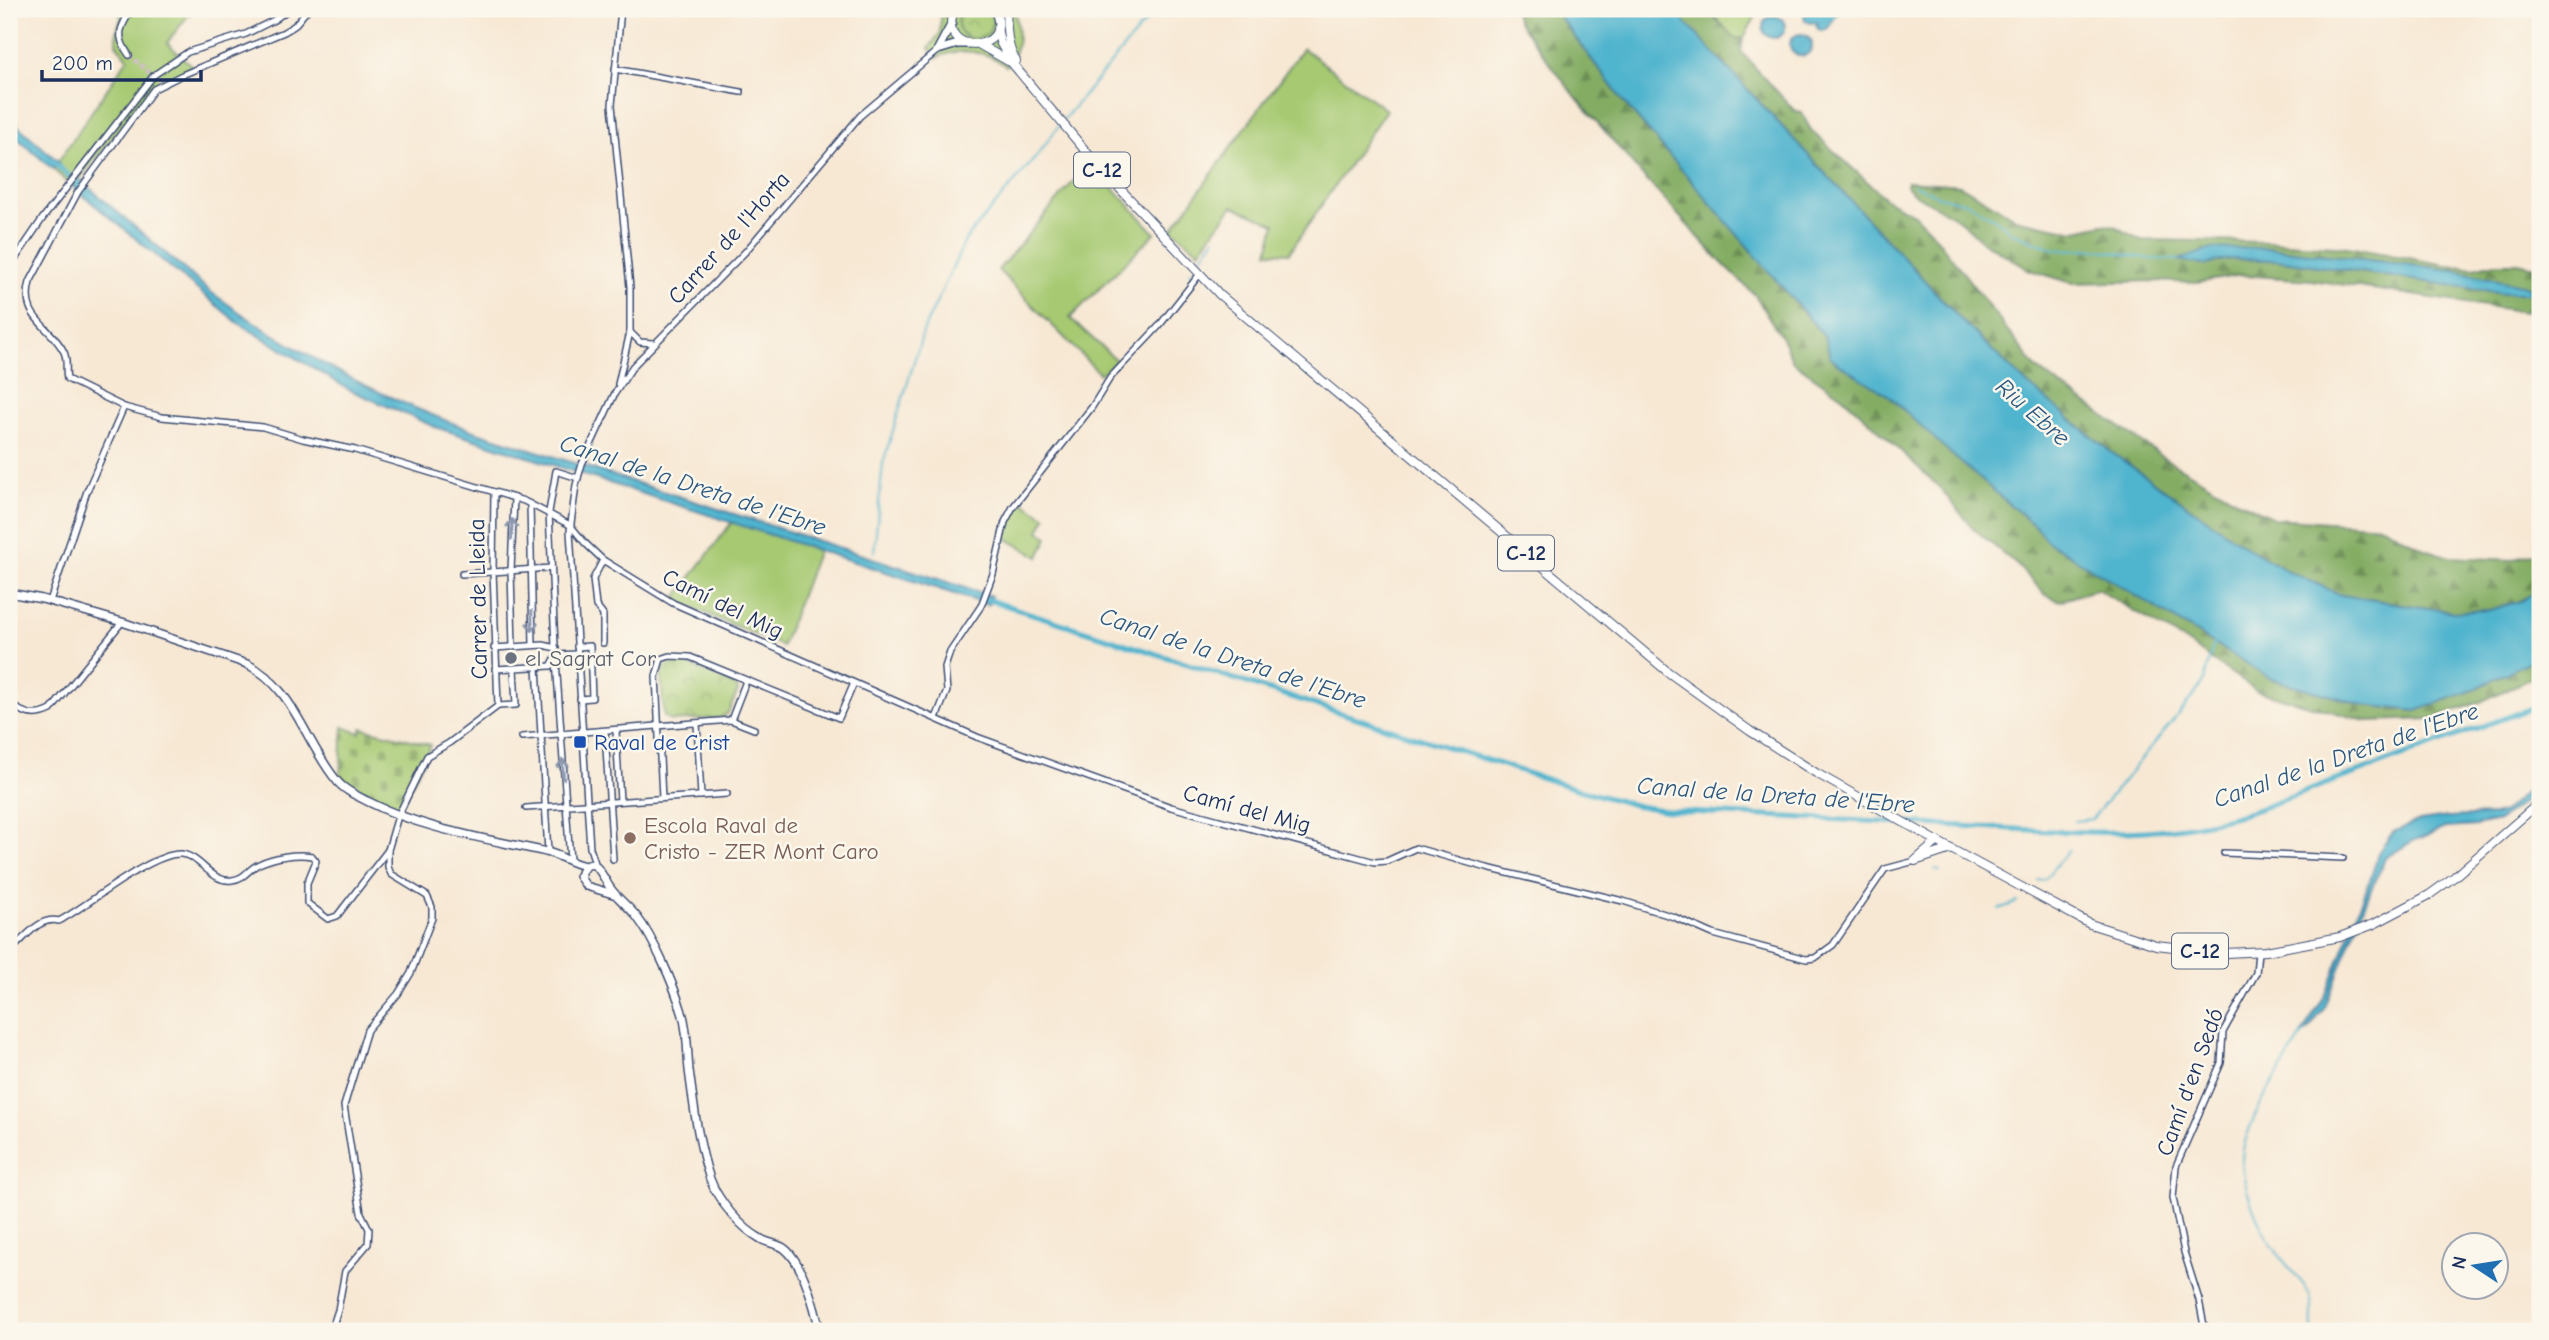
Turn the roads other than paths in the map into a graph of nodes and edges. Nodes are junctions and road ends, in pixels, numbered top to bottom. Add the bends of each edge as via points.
1 (122, 9) edge
2 (289, 9) edge
3 (308, 9) edge
4 (621, 9) edge
5 (995, 9) edge
6 (1006, 9) edge
7 (130, 11) edge
8 (953, 14) edge
9 (997, 28) junction
10 (969, 44) junction
11 (979, 45) junction
12 (938, 50) junction
13 (129, 55) tunnel mouth
14 (1011, 62) junction
15 (615, 69) junction
16 (741, 92) dead end
17 (1038, 95) junction
18 (9, 268) edge
19 (1199, 275) junction
20 (629, 332) junction
21 (637, 340) junction
22 (654, 343) junction
23 (627, 346) junction
24 (642, 355) junction
25 (615, 393) junction
26 (124, 407) junction
27 (579, 476) junction
28 (494, 492) junction
29 (514, 498) junction
30 (530, 504) junction
31 (548, 512) junction
32 (570, 525) junction
33 (603, 560) junction
34 (551, 568) junction
35 (531, 569) junction
36 (511, 570) junction
37 (493, 571) junction
38 (462, 574) dead end
39 (9, 593) edge
40 (50, 601) junction
41 (122, 622) junction
42 (603, 643) dead end
43 (533, 645) junction
44 (513, 646) junction
45 (555, 646) junction
46 (494, 648) junction
47 (577, 650) junction
48 (556, 657) junction
49 (537, 667) junction
50 (495, 669) junction
51 (514, 669) junction
52 (746, 681) junction
53 (854, 683) junction
54 (580, 699) junction
55 (9, 701) edge
56 (498, 706) junction
57 (936, 718) junction
58 (731, 720) junction
59 (697, 723) junction
60 (658, 727) junction
61 (754, 729) dead end
62 (616, 731) junction
63 (605, 732) junction
64 (583, 733) junction
65 (561, 735) junction
66 (541, 736) junction
67 (522, 737) dead end
68 (727, 794) dead end
69 (701, 796) junction
70 (662, 798) junction
71 (620, 801) junction
72 (611, 802) junction
73 (2540, 802) edge
74 (587, 804) junction
75 (566, 805) junction
76 (545, 807) junction
77 (526, 808) dead end
78 (398, 816) junction
79 (1928, 835) junction
80 (1939, 841) junction
81 (590, 848) junction
82 (1928, 848) junction
83 (1951, 849) junction
84 (388, 850) junction
85 (548, 852) junction
86 (1938, 853) junction
87 (2224, 853) dead end
88 (2343, 858) dead end
89 (613, 859) dead end
90 (1915, 861) junction
91 (571, 862) junction
92 (587, 866) junction
93 (596, 866) junction
94 (603, 875) junction
95 (581, 878) junction
96 (593, 887) junction
97 (613, 894) junction
98 (9, 951) edge
99 (2258, 952) junction
100 (331, 1331) edge
101 (820, 1331) edge
102 (2205, 1331) edge

1 - 7 street
2 - 18 street via 246,34 188,52 143,86
3 - 26 street, Camí del Mig via 284,32 154,89 78,192 30,282 29,309 65,354 67,379
4 - 15 street
5 - 9 main road, C-12
6 - 17 main road via 1012,55
7 - 13 street via 119,36
8 - 10 main road via 956,35
8 - 12 street
9 - 11 main road
9 - 14 main road, C-12
10 - 11 main road, C-12
10 - 12 street
11 - 14 main road, C-12
12 - 22 street, Carrer de l'Horta via 860,116 745,252
14 - 17 main road, C-12
15 - 16 street
15 - 20 street via 613,131 630,287
17 - 19 main road, C-12
19 - 57 street via 1110,378 1093,407 1004,522 982,604 950,652 945,667 947,691
19 - 79 main road, C-12 via 1668,672 1770,745
20 - 21 street
20 - 23 street
21 - 22 street
21 - 24 street
22 - 24 street, Carrer de l'Horta
23 - 24 street
23 - 25 street
24 - 25 street, Carrer de l'Horta
25 - 27 street, Carrer de l'Horta
26 - 28 street, Camí del Mig via 162,417 263,427
26 - 40 street via 87,491
27 - 31 street via 556,471
27 - 32 street, Carrer de l'Horta
28 - 29 street, Camí del Mig
28 - 37 street, Carrer de Lleida
29 - 30 street, Camí del Mig
36 -> 29 street
30 - 31 street, Camí del Mig
30 - 35 street
31 - 32 street, Camí del Mig
31 - 34 street
32 - 33 street, Camí del Mig
32 - 47 street, Carrer de l'Horta
33 - 42 street via 593,579 596,606 603,615
33 - 53 street, Camí del Mig via 673,603
34 - 35 street
34 - 45 street
35 - 36 street
35 -> 43 street
36 - 37 street
36 - 44 street
37 - 38 street
37 - 46 street, Carrer de Lleida
39 - 40 street
40 - 41 street
41 - 55 street via 51,710 35,715 20,711
41 - 78 street via 263,673 289,703 336,780
43 - 44 street
43 - 45 street
44 - 46 street
45 - 48 street
46 - 50 street, Carrer de Lleida
47 - 48 street
47 - 54 street, Carrer de l'Horta
47 - 54 street via 590,646 592,698
48 - 49 street via 551,666
48 - 65 street
49 - 51 street
49 - 66 street
50 - 51 street
50 - 56 street, Carrer de Lleida
51 - 56 street via 516,705
52 - 53 street via 839,718
52 - 58 street
52 - 60 street via 690,657 661,659 656,676
53 - 57 street, Camí del Mig
54 - 64 street, Carrer de l'Horta
56 - 78 street via 428,756
57 - 90 street, Camí del Mig via 1004,749 1171,807 1263,833 1375,862 1416,848 1623,901 1713,934 1806,959 1824,954 1833,945 1885,869
58 - 59 street
58 - 61 street
59 - 60 street
59 - 69 street
60 - 62 street
60 - 70 street
62 - 63 street
62 - 71 street
63 - 64 street
63 - 72 street
64 - 65 street
64 - 74 street, Carrer de l'Horta
65 - 66 street
75 -> 65 street
66 - 67 street
66 - 76 street
68 - 69 street
69 - 70 street
70 - 71 street
71 - 72 street
72 - 74 street
72 - 89 street
73 - 99 main road, C-12 via 2445,884 2394,915 2340,937
74 - 75 street
74 - 81 street, Carrer de l'Horta
75 - 76 street
75 - 91 street
76 - 77 street
76 - 85 street
78 - 84 street
78 - 85 street
79 - 80 main road, C-12
79 - 82 main road
80 - 82 main road
80 - 83 main road, C-12
80 - 86 main road
81 - 92 street
81 - 93 street
82 - 86 main road
82 - 90 main road
83 - 86 main road
83 - 99 main road, C-12 via 2123,936 2189,951
84 - 98 street via 337,916 328,919 307,902 307,883 316,861 312,856 256,865 244,877 231,881 221,879 191,856 171,854 59,921 41,923
84 - 100 street via 391,874 427,895 432,918 411,973 367,1030 344,1106 361,1213 369,1229 368,1244 345,1271
85 - 91 street
86 - 90 main road
87 - 88 street
91 - 92 street
91 - 95 street
92 - 93 street
92 - 95 street
93 - 94 street
94 - 96 street
94 - 97 street
95 - 96 street
96 - 97 street
97 - 101 street via 644,927 683,1016 695,1122 711,1181 740,1222 756,1237 778,1245 792,1257
99 - 102 street, Camí d'en Sedó via 2256,973 2223,1032 2221,1063 2176,1166 2173,1198

